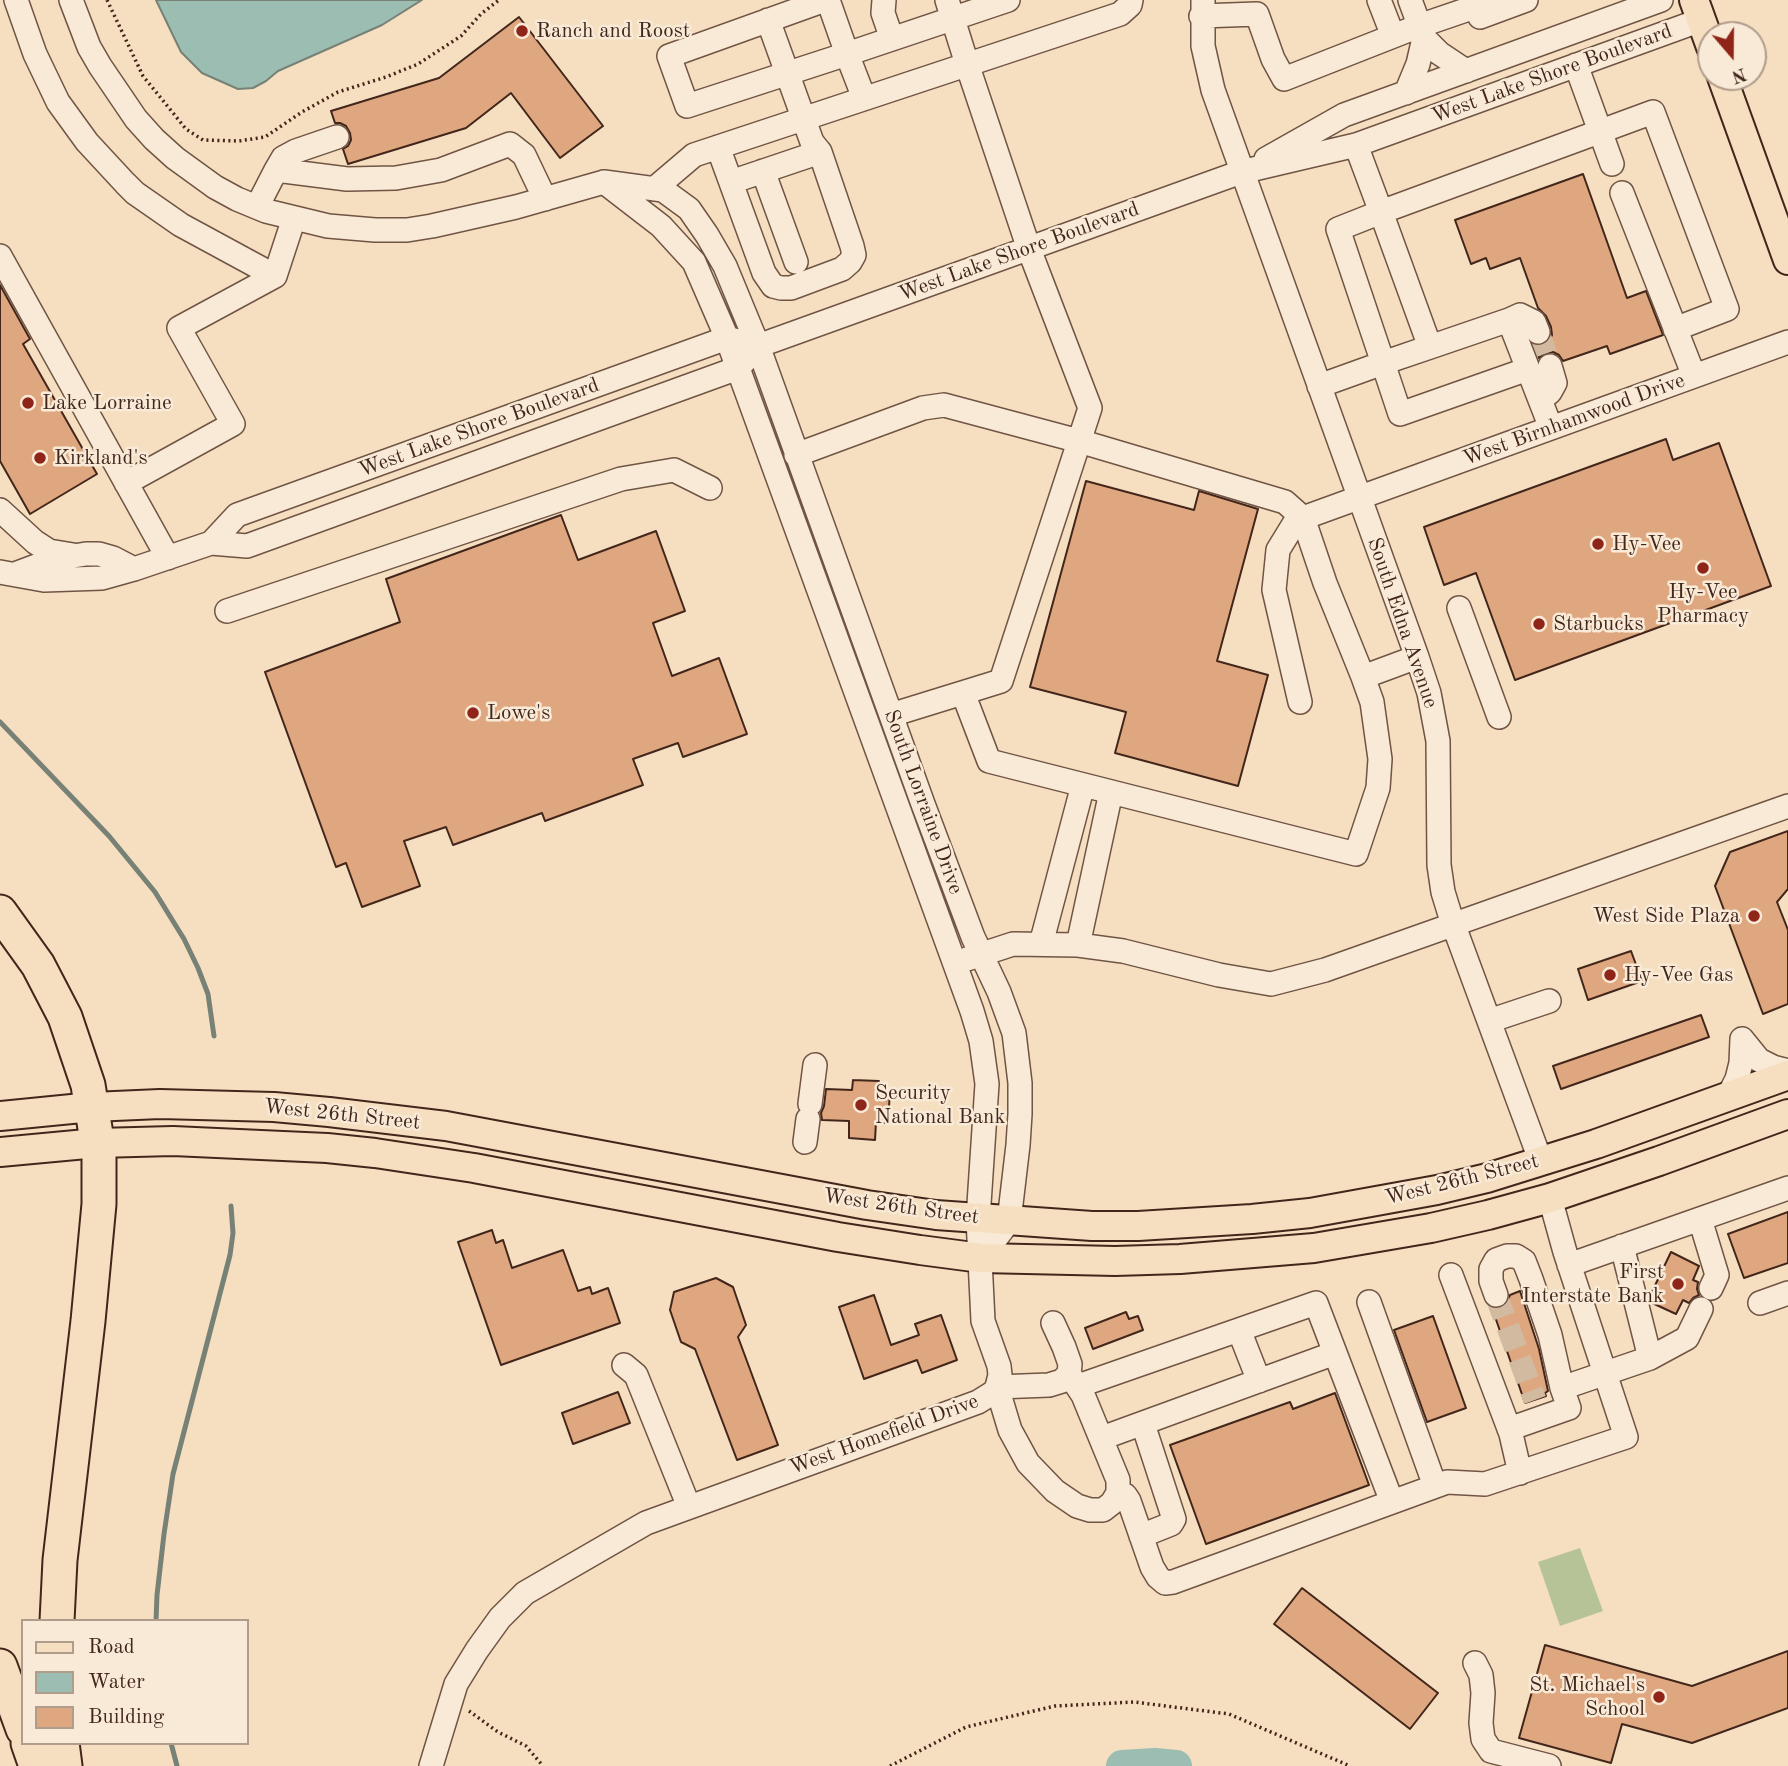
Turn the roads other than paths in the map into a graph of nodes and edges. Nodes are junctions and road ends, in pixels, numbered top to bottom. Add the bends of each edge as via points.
1 (16, 0) edge
2 (71, 0) edge
3 (826, 0) edge
4 (884, 0) edge
5 (1009, 0) edge
6 (1131, 0) edge
7 (1379, 0) edge
8 (1460, 0) edge
9 (1495, 0) edge
10 (1526, 0) edge
11 (1661, 0) edge
12 (1202, 8) edge
13 (950, 9) edge
14 (1698, 10) edge
15 (768, 20) junction
16 (1417, 20) edge
17 (1393, 36) junction
18 (892, 39) junction
19 (847, 54) junction
20 (967, 64) junction
21 (1576, 65) junction
22 (1466, 71) junction
23 (787, 74) junction
24 (1727, 91) edge
25 (1406, 93) junction
26 (864, 98) junction
27 (804, 118) junction
28 (1600, 131) junction
29 (337, 138) dead end
30 (1356, 145) junction
31 (719, 147) junction
32 (820, 152) junction
33 (1612, 164) dead end
34 (276, 170) junction
35 (764, 171) junction
36 (1241, 172) junction
37 (604, 182) junction
38 (731, 182) junction
39 (654, 189) junction
40 (1622, 193) dead end
41 (545, 199) junction
42 (257, 207) junction
43 (1381, 212) junction
44 (294, 218) junction
45 (1029, 248) junction
46 (0, 256) edge
47 (1788, 260) edge
48 (796, 262) dead end
49 (275, 276) junction
50 (1509, 320) junction
51 (1675, 329) junction
52 (1538, 332) tunnel mouth
53 (727, 338) junction
54 (1788, 342) edge
55 (758, 346) junction
56 (1430, 346) junction
57 (1383, 363) junction
58 (738, 368) junction
59 (1539, 368) junction
60 (1693, 376) junction
61 (1319, 386) junction
62 (1551, 428) junction
63 (1079, 441) junction
64 (796, 455) junction
65 (126, 483) junction
66 (710, 488) dead end
67 (1360, 498) junction
68 (0, 510) edge
69 (1303, 518) junction
70 (211, 543) junction
71 (76, 556) junction
72 (168, 558) junction
73 (134, 569) junction
74 (8, 573) edge
75 (1459, 608) dead end
76 (228, 611) dead end
77 (1418, 657) junction
78 (1363, 677) junction
79 (963, 693) junction
80 (1300, 702) dead end
81 (891, 715) junction
82 (1499, 717) dead end
83 (1083, 785) junction
84 (1111, 792) junction
85 (1788, 806) edge
86 (0, 912) edge
87 (1453, 924) junction
88 (1041, 944) junction
89 (1078, 945) junction
90 (981, 954) junction
91 (955, 964) junction
92 (1549, 1001) dead end
93 (1489, 1021) junction
94 (815, 1065) dead end
95 (1788, 1075) edge
96 (1728, 1097) junction
97 (92, 1107) junction
98 (1788, 1114) edge
99 (0, 1116) edge
100 (808, 1122) dead end
101 (97, 1143) junction
102 (0, 1152) edge
103 (1541, 1162) junction
104 (1788, 1188) edge
105 (1550, 1198) junction
106 (978, 1219) junction
107 (1700, 1219) junction
108 (1009, 1221) junction
109 (1622, 1246) junction
110 (1274, 1252) junction
111 (981, 1258) junction
112 (1569, 1265) junction
113 (1451, 1275) dead end
114 (1788, 1293) edge
115 (1496, 1295) tunnel mouth
116 (1369, 1302) dead end
117 (1760, 1303) dead end
118 (1053, 1323) dead end
119 (1239, 1330) junction
120 (1335, 1353) junction
121 (1650, 1358) junction
122 (624, 1365) dead end
123 (1604, 1372) junction
124 (1073, 1380) junction
125 (1259, 1381) junction
126 (997, 1387) junction
127 (1562, 1388) junction
128 (1143, 1424) junction
129 (1509, 1429) junction
130 (1102, 1438) junction
131 (1520, 1473) junction
132 (1435, 1486) junction
133 (1118, 1493) junction
134 (1392, 1502) junction
135 (689, 1507) junction
136 (1141, 1536) junction
137 (57, 1619) edge
138 (1475, 1663) dead end
139 (0, 1666) edge
140 (21, 1724) edge
141 (29, 1745) edge
142 (62, 1745) edge
143 (36, 1766) edge
144 (65, 1766) edge
145 (431, 1766) edge
146 (1549, 1766) edge

1 - 49 street via 58,102 87,142 135,193 181,225
2 - 42 street via 89,47 136,119 193,172
3 - 15 street
3 - 19 street
4 - 18 street via 883,13
5 - 13 street
6 - 20 street via 1120,14
7 - 17 street
8 - 16 street
9 - 16 street
10 - 16 street
11 - 22 street, West Lake Shore Boulevard
12 - 17 street via 1256,14 1284,79
12 - 36 street, South Edna Avenue via 1203,46 1213,90
13 - 18 street
13 - 20 street
14 - 21 street, West Lake Shore Boulevard
15 - 23 street
15 - 23 street via 669,56 687,106
16 - 17 street
16 - 22 street via 1439,53
16 - 25 street via 1418,64
18 - 19 street
19 - 23 street
19 - 26 street
20 - 26 street
20 - 45 street
21 - 28 street
21 - 30 street, West Lake Shore Boulevard
22 - 25 street, West Lake Shore Boulevard
23 - 27 street
24 - 47 main road
25 - 36 street, West Lake Shore Boulevard via 1344,115
26 - 27 street
27 - 31 street
27 - 32 street
28 - 33 street
28 - 43 street
28 - 51 street via 1653,112 1727,309
29 - 34 street via 296,150 283,158
30 - 36 street, West Lake Shore Boulevard
30 - 43 street
31 - 38 street
31 - 39 street via 694,155
32 - 35 street
32 - 38 street via 854,255 842,269 791,288 773,286 764,273
34 - 41 street via 396,178 442,170 510,144 524,155
34 - 42 street
35 - 38 street
35 - 48 street
36 - 45 street, West Lake Shore Boulevard
36 - 61 street, South Edna Avenue
37 - 39 street
37 - 41 street
37 - 53 street, South Lorraine Drive via 661,226 694,262
39 - 55 street, South Lorraine Drive via 663,190 689,209 707,235
40 - 51 street
41 - 44 street via 407,230 328,226
42 - 44 street
43 - 56 street
43 - 57 street via 1338,229
44 - 49 street
45 - 55 street, West Lake Shore Boulevard
45 - 63 street via 1090,408
46 - 65 street
49 - 65 street via 179,328 233,424
50 - 52 street via 1520,315 1534,322
50 - 56 street
50 - 59 street
51 - 60 street
53 - 55 street
53 - 58 street, South Lorraine Drive
53 - 70 street, West Lake Shore Boulevard via 237,515
54 - 60 street, West Birnhamwood Drive
55 - 58 street, West Lake Shore Boulevard
55 - 64 street, South Lorraine Drive
56 - 57 street
57 - 59 street via 1400,414
57 - 61 street
58 - 70 street, West Lake Shore Boulevard via 247,546
58 - 91 street, South Lorraine Drive
59 - 62 street via 1540,400
60 - 62 street, West Birnhamwood Drive
61 - 67 street, South Edna Avenue
62 - 67 street, West Birnhamwood Drive
63 - 64 street via 944,405 923,408
63 - 69 street via 1285,502
63 - 79 street via 1001,681
64 - 81 street, South Lorraine Drive
65 - 72 street
66 - 76 street via 674,470 621,479
67 - 69 street, West Birnhamwood Drive
67 - 77 street, South Edna Avenue
68 - 71 street via 35,542 50,551
69 - 78 street
69 - 80 street via 1297,519 1278,550 1274,590
70 - 72 street, West Lake Shore Boulevard
71 - 73 street via 99,554
71 - 74 street
72 - 73 street, West Lake Shore Boulevard
73 - 74 street, West Lake Shore Boulevard via 102,578 44,580
75 - 82 street
77 - 78 street
77 - 87 street, South Edna Avenue via 1434,717 1439,865
78 - 84 street via 1372,702 1380,759 1378,788 1356,854
79 - 81 street
79 - 83 street via 989,761
81 - 90 street, South Lorraine Drive
83 - 84 street
83 - 88 street
84 - 89 street
85 - 87 street
86 - 97 highway via 38,965 65,1017
87 - 89 street via 1325,970 1270,984
87 - 93 street, South Edna Avenue
88 - 89 street
88 - 90 street via 1013,944
90 - 91 street
90 - 108 street, South Lorraine Drive via 1007,1013 1018,1059 1018,1145
91 - 106 street, South Lorraine Drive via 985,1064
92 - 93 street
93 - 103 street, South Edna Avenue
94 - 100 street
95 - 96 main road, West 26th Street
95 - 96 street via 1759,1060 1742,1038 1741,1063
95 - 105 main road via 1724,1115 1566,1175
96 - 103 main road, West 26th Street
97 - 99 main road, West 26th Street
97 - 101 highway
97 - 106 main road, West 26th Street via 218,1105 386,1118 867,1205
98 - 105 main road, West 26th Street
101 - 102 main road, West 26th Street
101 - 111 main road, West 26th Street via 173,1140 375,1153 838,1237
101 - 137 highway via 99,1204
103 - 108 main road, West 26th Street via 1437,1190 1310,1213 1138,1226
103 - 110 main road via 1535,1177 1504,1195
104 - 107 street
105 - 110 main road, West 26th Street via 1431,1228
105 - 112 street
106 - 108 main road, West 26th Street
106 - 111 street, West Homefield Drive
107 - 109 street
107 - 121 street via 1717,1275 1687,1338
108 - 111 street
109 - 112 street
109 - 121 street
110 - 111 main road, West 26th Street via 1115,1261
111 - 126 street, West Homefield Drive via 983,1321 999,1366
112 - 123 street
113 - 129 street
114 - 117 street
115 - 127 street via 1491,1269 1496,1260 1516,1256 1524,1261 1550,1335
116 - 132 street
118 - 124 street
119 - 120 street via 1316,1303
119 - 124 street
119 - 125 street
120 - 125 street
120 - 134 street
121 - 123 street
122 - 135 street via 636,1375
123 - 127 street
123 - 131 street via 1626,1437
124 - 126 street
124 - 130 street
125 - 128 street
126 - 133 street via 1010,1430 1028,1463 1055,1491 1090,1510 1103,1510
126 - 135 street, West Homefield Drive via 978,1402
127 - 129 street via 1569,1408 1536,1409
128 - 130 street
128 - 136 street via 1174,1519
129 - 131 street
130 - 133 street via 1118,1480
131 - 132 street via 1485,1484 1447,1482
132 - 134 street
133 - 136 street via 1129,1501
134 - 136 street via 1173,1582 1158,1577
135 - 145 street, West Homefield Drive via 646,1523 525,1593 499,1618 456,1684
138 - 146 street via 1483,1693 1483,1740 1491,1751
139 - 140 highway
141 - 143 highway
142 - 144 highway

